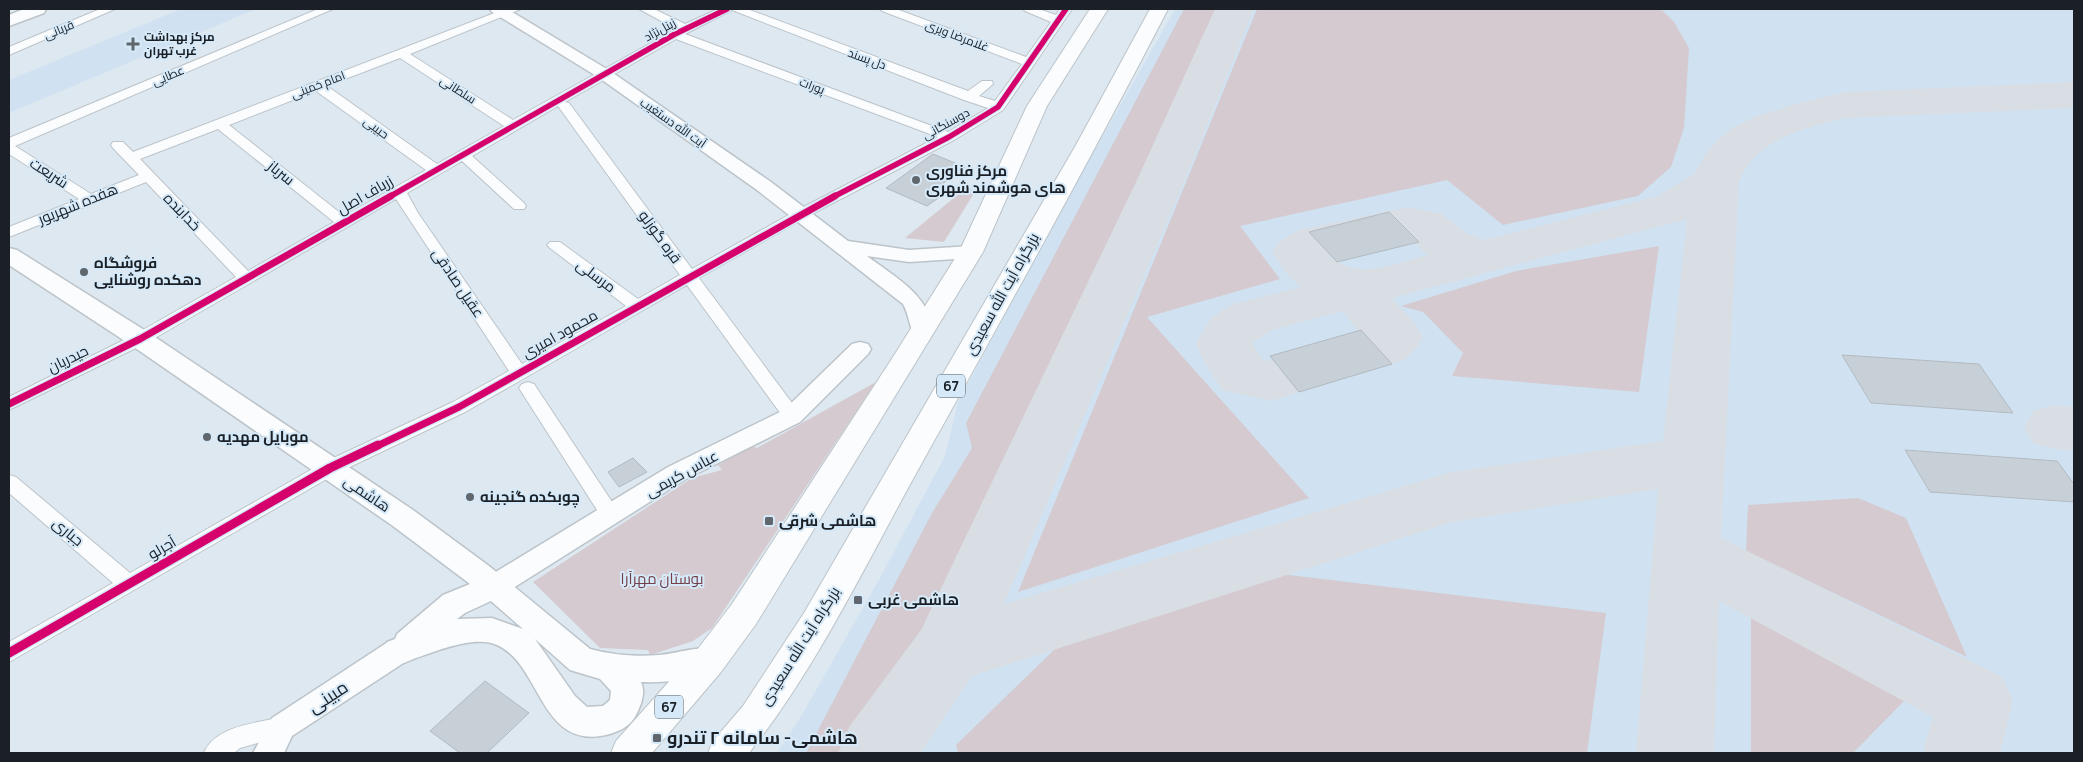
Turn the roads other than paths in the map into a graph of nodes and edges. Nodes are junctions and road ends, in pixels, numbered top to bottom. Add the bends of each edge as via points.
1 (15, 9) edge
2 (38, 9) edge
3 (109, 9) edge
4 (327, 9) edge
5 (645, 9) edge
6 (727, 9) edge
7 (737, 9) edge
8 (886, 9) edge
9 (1029, 9) edge
10 (1099, 9) edge
11 (1159, 9) edge
12 (506, 10) edge
13 (9, 11) edge
14 (1062, 14) edge
15 (9, 21) edge
16 (680, 32) junction
17 (9, 51) edge
18 (402, 54) junction
19 (1028, 62) junction
20 (604, 74) junction
21 (987, 84) dead end
22 (317, 85) junction
23 (969, 97) junction
24 (564, 106) dead end
25 (998, 107) junction
26 (219, 123) junction
27 (513, 126) junction
28 (949, 137) junction
29 (9, 143) edge
30 (118, 145) dead end
31 (9, 148) edge
32 (463, 155) junction
33 (131, 158) junction
34 (436, 170) junction
35 (148, 176) junction
36 (398, 192) junction
37 (90, 199) junction
38 (519, 206) dead end
39 (799, 215) junction
40 (344, 223) junction
41 (9, 232) edge
42 (555, 245) dead end
43 (841, 247) junction
44 (971, 252) junction
45 (9, 255) edge
46 (689, 276) junction
47 (246, 278) junction
48 (637, 306) junction
49 (923, 331) junction
50 (140, 339) junction
51 (860, 349) dead end
52 (523, 380) junction
53 (9, 404) edge
54 (792, 416) junction
55 (330, 468) junction
56 (9, 482) edge
57 (612, 516) junction
58 (128, 583) junction
59 (493, 587) junction
60 (398, 651) junction
61 (9, 653) edge
62 (708, 661) junction
63 (610, 668) junction
64 (282, 727) junction
65 (216, 753) edge
66 (268, 753) edge
67 (629, 753) edge
68 (726, 753) edge

1 - 13 main road
2 - 15 main road
3 - 17 street, قربانی
4 - 29 street, عطایی
5 - 16 street, پورات
6 - 16 street, زینل‌نژاد
7 - 23 street, دل پسند
8 - 19 street, غلامرضا ویری
9 - 14 street
10 - 44 highway via 1037,106
11 - 68 highway, بزرگراه آیت الله سعیدی / 67 via 1087,145 816,623 756,717
12 - 18 street, امام خمینی
12 - 20 street, آیت الله دستغیب
14 - 19 street, دوسنگانی
16 - 20 street, زینل‌نژاد
16 - 28 street, پورات
18 - 22 street, امام خمینی
18 - 27 street, سلطانی
19 - 25 street, دوسنگانی
20 - 27 street, زرباف اصل
20 - 39 street, آیت الله دستغیب via 764,186
21 - 23 street
22 - 26 street, امام خمینی
22 - 34 street, حبیبی
23 - 25 street, دل پسند
24 - 46 street, قره گوزلو
25 - 28 street, دوسنگانی
26 - 33 street, امام خمینی
26 - 40 street, سرباز
27 - 32 street, زرباف اصل
28 - 39 street, دوسنگانی
30 - 33 street, خدابنده
31 - 37 street, شریعت
32 - 34 street, زرباف اصل
32 - 38 street
33 - 35 street, خدابنده
34 - 36 street, زرباف اصل
35 - 37 street, هفده شهریور
35 - 47 street, خدابنده
36 - 40 street, زرباف اصل
36 - 52 street, عقیل صادقی
37 - 41 street, هفده شهریور
39 - 43 street, آیت الله دستغیب
39 - 46 street, محمود امیری
40 - 47 street, زرباف اصل
42 - 48 street, مرسلی
43 - 44 street, آیت الله دستغیب via 909,256
43 - 49 street, آیت الله دستغیب via 912,300 921,317
44 - 49 highway, 67
45 - 50 main road, هاشمی
46 - 48 street, محمود امیری
46 - 54 street, قره گوزلو
47 - 50 street, زرباف اصل
48 - 52 street, محمود امیری
49 - 62 highway, 67 via 754,599
50 - 53 street, حیدریان
50 - 55 main road, هاشمی
51 - 54 street, عباس کریمی
52 - 55 street, محمود امیری
52 - 57 street, عقیل صادقی
54 - 57 street, عباس کریمی via 677,473
55 - 58 street, آجرلو
55 - 59 main road, هاشمی via 403,518
56 - 58 street, جباری
57 - 59 street, عباس کریمی
58 - 61 street, آجرلو
59 - 60 main road via 454,604
59 - 63 main road, هاشمی via 581,660
60 - 63 main road via 475,628 507,634 522,644 567,710 580,721 598,724 617,716 626,703 627,687
60 - 64 street, مبینی
62 - 63 main road, هاشمی via 658,668
62 - 67 highway, 67
64 - 65 street via 234,739
64 - 66 street, مبینی

